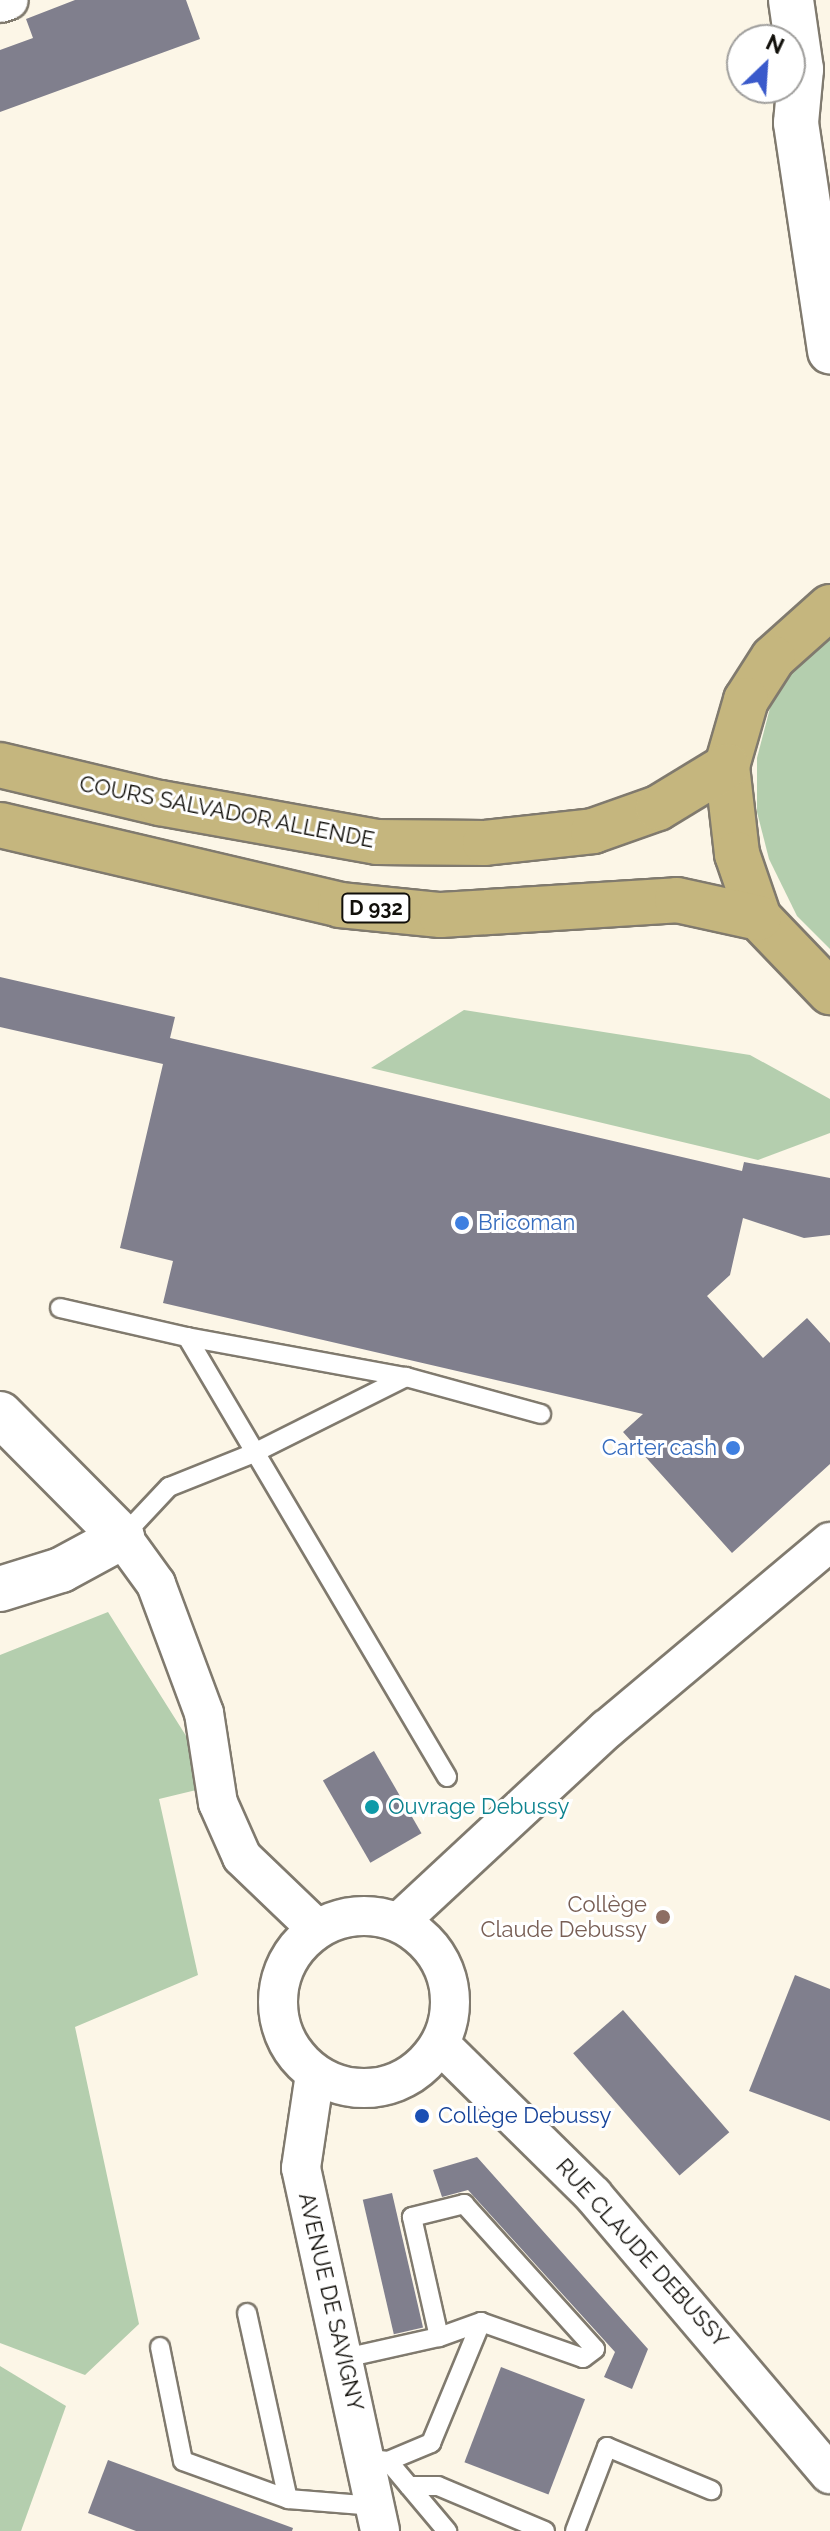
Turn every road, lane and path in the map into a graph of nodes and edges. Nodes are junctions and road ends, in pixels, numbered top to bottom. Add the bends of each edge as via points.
1 (9, 0) edge
2 (791, 0) edge
3 (0, 3) edge
4 (794, 24) edge
5 (806, 80) edge
6 (798, 104) edge
7 (830, 132) edge
8 (830, 351) edge
9 (830, 607) edge
10 (0, 765) edge
11 (727, 766) junction
12 (0, 825) edge
13 (759, 918) junction
14 (830, 992) edge
15 (60, 1308) dead end
16 (187, 1337) junction
17 (406, 1377) junction
18 (0, 1414) edge
19 (541, 1414) dead end
20 (254, 1453) junction
21 (122, 1537) junction
22 (830, 1542) edge
23 (0, 1589) edge
24 (447, 1777) dead end
25 (399, 1922) junction
26 (317, 1929) junction
27 (440, 2044) junction
28 (315, 2074) junction
29 (247, 2313) dead end
30 (481, 2322) junction
31 (439, 2337) junction
32 (160, 2347) dead end
33 (345, 2358) junction
34 (377, 2460) junction
35 (830, 2474) edge
36 (409, 2486) junction
37 (711, 2490) dead end
38 (288, 2499) junction
39 (377, 2519) edge
40 (447, 2531) edge
41 (545, 2531) edge
42 (575, 2531) edge

1 - 3 street
2 - 4 main road
5 - 7 main road
6 - 8 main road via 796,123
9 - 11 main road via 808,622 759,679 746,700
10 - 11 main road, COURS SALVADOR ALLENDE via 160,803 377,842 485,843 593,831 658,808
11 - 13 main road via 737,854
12 - 13 main road, D 932 via 340,905 441,915 677,900
13 - 14 main road
15 - 16 lane
16 - 17 lane
16 - 20 lane
17 - 19 lane
17 - 20 lane
18 - 21 main road
20 - 21 lane via 169,1487
20 - 24 lane
21 - 23 main road via 61,1570
21 - 26 street via 160,1595 204,1713 218,1803 242,1857
22 - 25 street via 607,1729
25 - 26 street via 372,1915
25 - 27 street via 423,1938 446,1974 450,2017
26 - 28 street via 296,1948 277,2001 282,2028
27 - 28 street via 398,2082 342,2085
27 - 35 street, RUE CLAUDE DEBUSSY via 603,2206
28 - 33 street, AVENUE DE SAVIGNY via 301,2168
29 - 38 lane
30 - 31 lane
30 - 31 lane via 583,2358 595,2349 464,2204 412,2217
30 - 34 lane via 431,2443
31 - 33 lane
32 - 38 lane via 183,2461
33 - 34 street, AVENUE DE SAVIGNY
34 - 36 lane
34 - 39 street, AVENUE DE SAVIGNY
36 - 40 lane
36 - 41 lane via 438,2486
37 - 42 lane via 607,2447
38 - 39 lane

